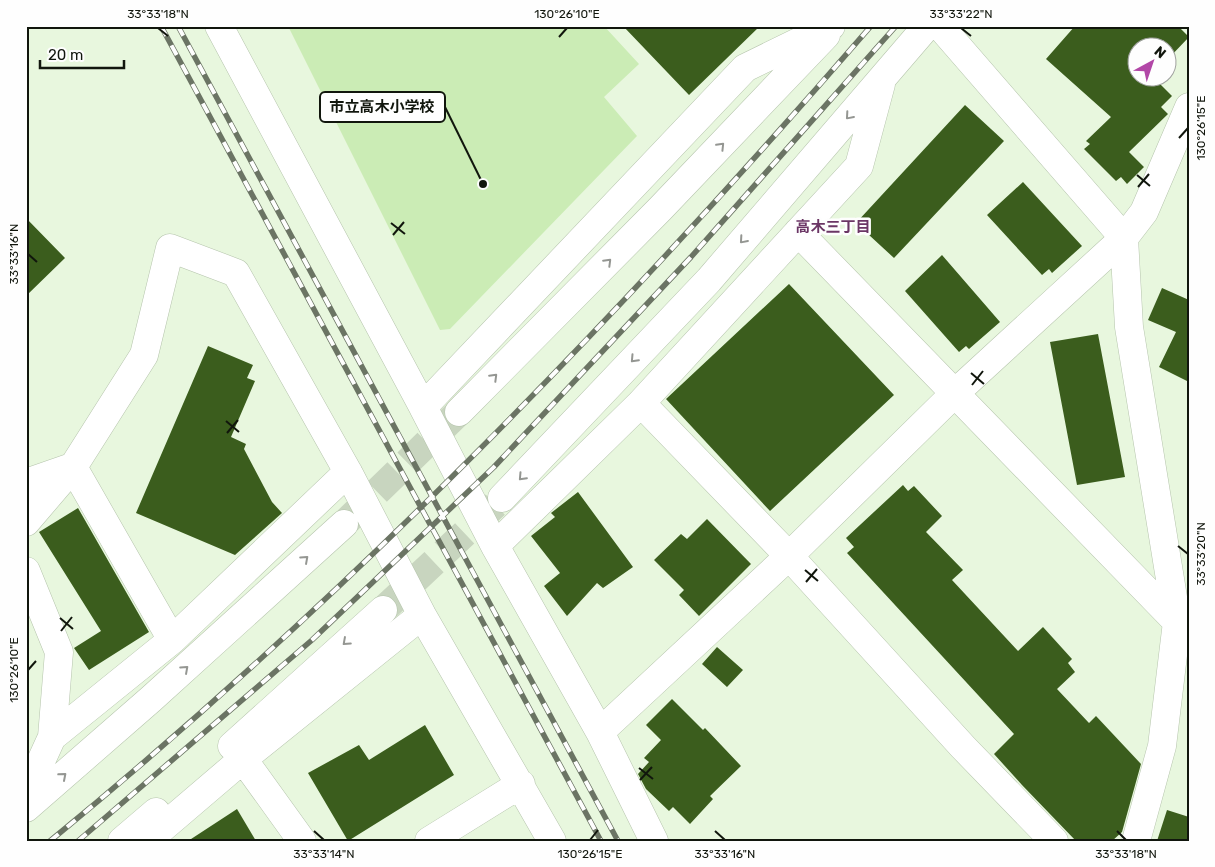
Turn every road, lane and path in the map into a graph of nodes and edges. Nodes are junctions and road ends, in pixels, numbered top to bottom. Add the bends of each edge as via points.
1 (219, 26) edge
2 (833, 26) edge
3 (926, 26) edge
4 (940, 26) edge
5 (882, 77) junction
6 (1189, 107) edge
7 (798, 232) junction
8 (1124, 238) junction
9 (954, 394) junction
10 (641, 404) junction
11 (423, 407) junction
12 (459, 412) tunnel mouth
13 (73, 467) junction
14 (348, 472) junction
15 (26, 483) edge
16 (502, 498) tunnel mouth
17 (26, 522) edge
18 (344, 524) tunnel mouth
19 (495, 546) junction
20 (788, 556) junction
21 (26, 571) edge
22 (382, 610) tunnel mouth
23 (422, 615) junction
24 (1183, 628) edge
25 (172, 640) junction
26 (600, 732) junction
27 (52, 737) junction
28 (243, 759) junction
29 (521, 784) junction
30 (26, 794) edge
31 (26, 808) edge
32 (122, 841) edge
33 (147, 841) edge
34 (302, 841) edge
35 (429, 841) edge
36 (552, 841) edge
37 (654, 841) edge
38 (1054, 841) edge
39 (1136, 841) edge

1 - 11 street
2 - 11 street via 745,68
12 -> 2 street via 771,95
3 - 5 street
4 - 8 street
5 - 7 street via 859,166
5 -> 16 street via 709,280
6 - 8 street via 1144,212
7 - 9 street
7 - 10 street
8 - 9 street
8 - 24 street via 1129,328
9 - 20 street
9 - 24 street
10 - 19 street
10 - 20 street
11 - 19 street
13 - 14 street via 144,355 170,248 236,273
13 - 15 street
13 - 17 street
13 - 25 street
14 - 23 street
14 - 25 street
31 -> 18 street
19 - 26 street
20 - 26 street
20 - 38 street
21 - 27 street via 59,652
22 -> 32 street
23 - 28 street
23 - 29 street
24 - 39 street via 1162,746
25 - 27 street
26 - 37 street
27 - 30 street
28 - 33 street
28 - 34 street
29 - 35 street
29 - 36 street

